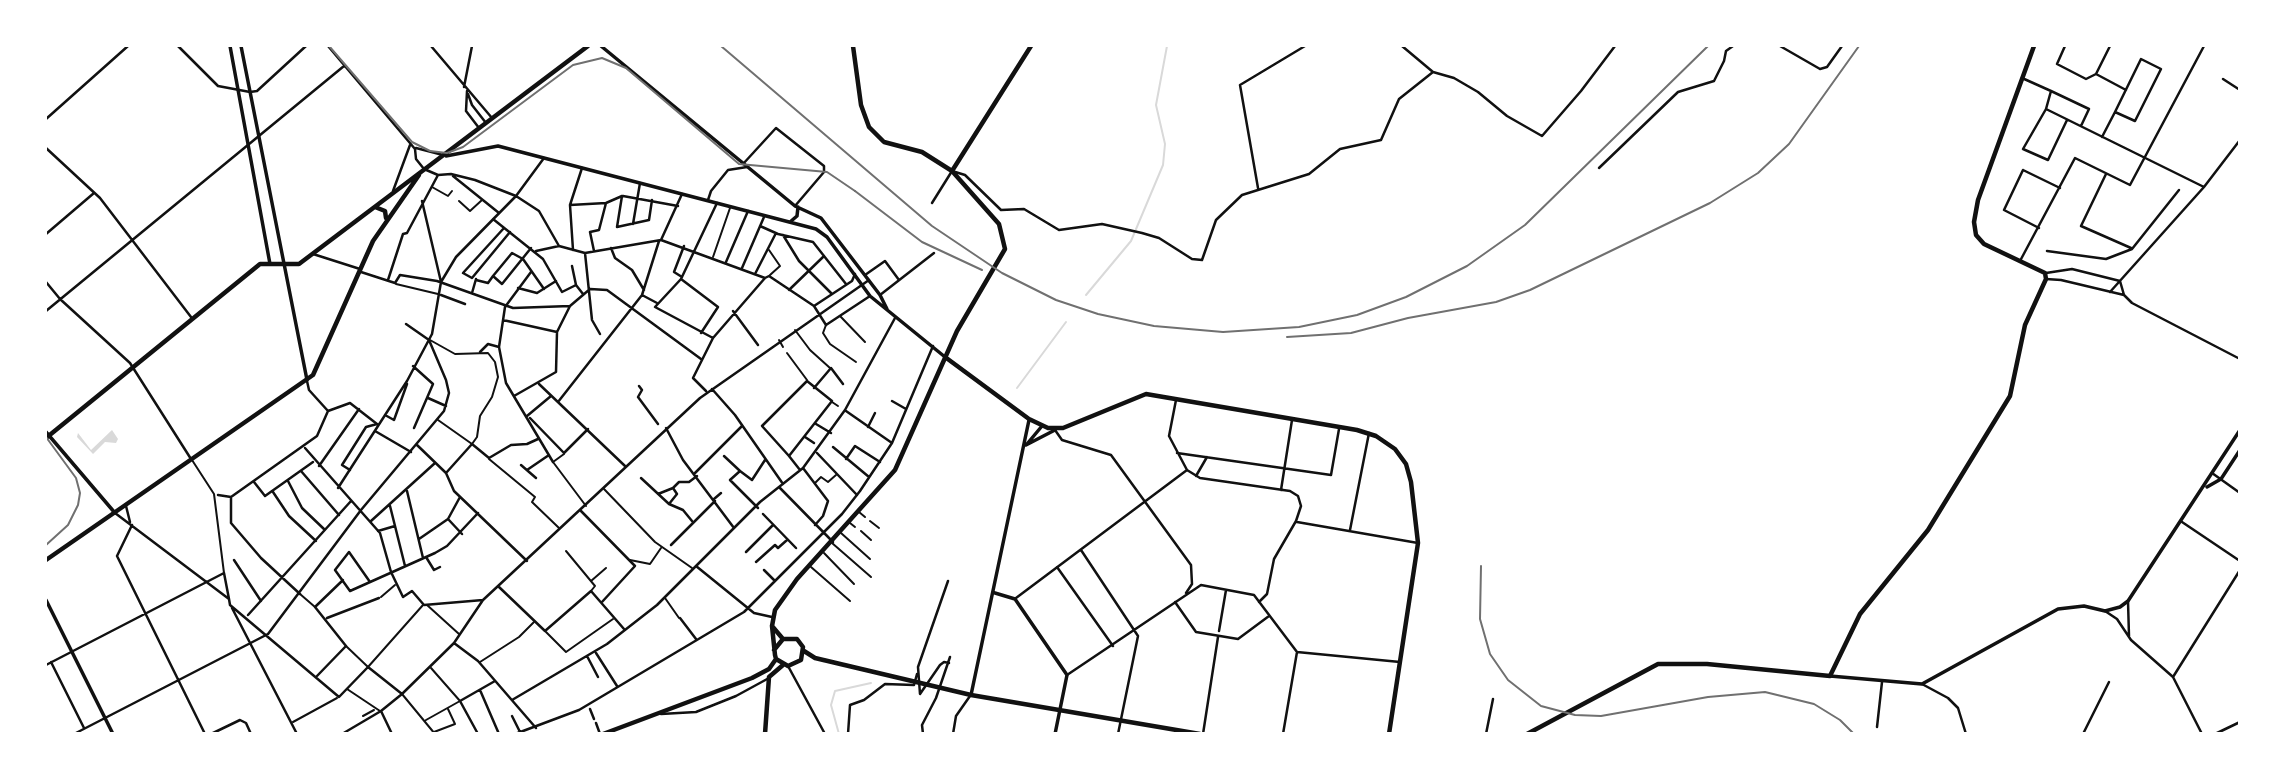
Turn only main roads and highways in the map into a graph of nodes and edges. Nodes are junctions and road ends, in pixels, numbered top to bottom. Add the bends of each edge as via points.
1 (588, 46) edge
2 (852, 46) edge
3 (1031, 46) edge
4 (2034, 46) edge
5 (424, 169) junction
6 (952, 171) junction
7 (373, 207) junction
8 (386, 219) junction
9 (945, 357) junction
10 (47, 435) edge
11 (46, 560) edge
12 (772, 626) junction
13 (783, 639) junction
14 (775, 650) junction
15 (803, 651) junction
16 (815, 658) junction
17 (776, 659) junction
18 (801, 660) junction
19 (786, 666) junction
20 (602, 733) edge
21 (765, 733) edge
22 (1202, 733) edge
23 (1389, 733) edge
24 (1527, 733) edge

1 - 5 main road
2 - 6 main road via 869,127 884,142 922,152
3 - 6 main road
4 - 24 main road via 1974,222 1976,235 1984,244 2045,276 2025,325 2010,396 1928,530 1860,614 1830,676 1658,664
5 - 7 main road
5 - 8 main road
6 - 9 main road via 1002,228 1005,244 1002,258
7 - 8 main road via 380,206
7 - 10 main road via 299,264 260,264
8 - 11 main road via 313,375
9 - 12 main road via 895,470 797,579 772,617
9 - 23 main road via 1029,419 1055,430 1146,394 1368,433 1395,449 1406,464 1418,543
12 - 13 main road
12 - 14 main road
13 - 14 main road
13 - 15 main road via 797,639
14 - 17 main road
15 - 16 main road
15 - 18 main road
16 - 18 main road
16 - 22 main road via 971,695
17 - 19 main road
17 - 20 main road via 752,678
18 - 19 main road
19 - 21 main road via 769,677

